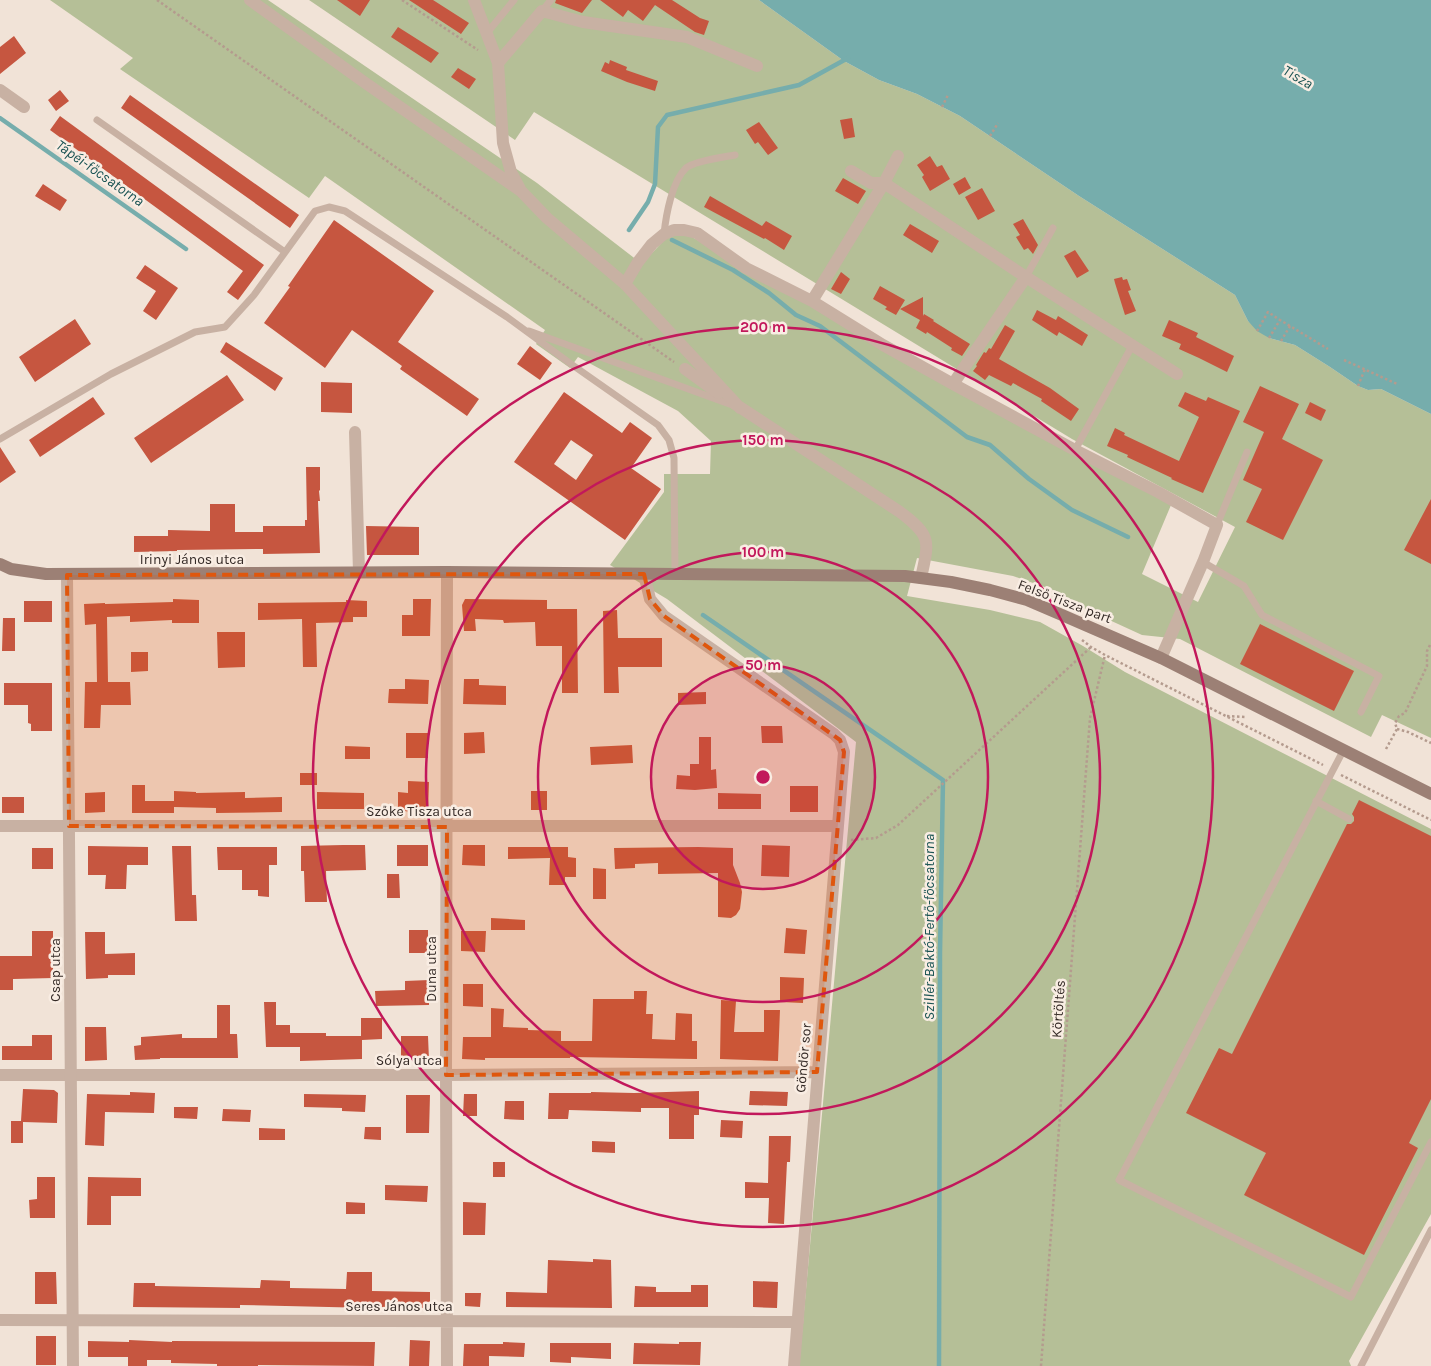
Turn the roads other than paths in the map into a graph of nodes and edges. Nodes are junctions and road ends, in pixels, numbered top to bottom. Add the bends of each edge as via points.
1 (250, 0) edge
2 (474, 0) edge
3 (514, 0) edge
4 (551, 0) edge
5 (542, 11) junction
6 (487, 33) junction
7 (498, 63) junction
8 (757, 66) dead end
9 (0, 90) edge
10 (24, 107) dead end
11 (97, 120) dead end
12 (735, 155) dead end
13 (898, 156) dead end
14 (851, 171) dead end
15 (884, 183) junction
16 (521, 191) junction
17 (1053, 228) dead end
18 (664, 234) junction
19 (285, 252) junction
20 (1026, 277) junction
21 (625, 284) junction
22 (812, 301) junction
23 (522, 328) junction
24 (1132, 346) junction
25 (685, 369) road end
26 (1177, 374) dead end
27 (953, 384) junction
28 (740, 408) junction
29 (355, 432) dead end
30 (0, 439) edge
31 (1075, 450) junction
32 (1247, 452) dead end
33 (1217, 525) junction
34 (1203, 562) junction
35 (0, 564) edge
36 (359, 572) junction
37 (447, 572) junction
38 (648, 574) junction
39 (675, 574) junction
40 (68, 575) junction
41 (921, 578) junction
42 (1161, 658) junction
43 (1361, 712) dead end
44 (1344, 750) junction
45 (1431, 794) edge
46 (1316, 801) junction
47 (1350, 819) dead end
48 (0, 826) edge
49 (69, 826) junction
50 (447, 826) junction
51 (838, 826) junction
52 (817, 1072) junction
53 (0, 1075) edge
54 (71, 1075) junction
55 (446, 1075) junction
56 (1431, 1142) edge
57 (1431, 1230) edge
58 (0, 1320) edge
59 (73, 1320) junction
60 (447, 1322) junction
61 (798, 1322) junction
62 (73, 1366) edge
63 (447, 1366) edge
64 (794, 1366) edge
65 (1361, 1366) edge

1 - 16 street
2 - 6 street
3 - 6 lane
4 - 5 lane
5 - 7 street
5 - 8 street via 583,22 687,37
6 - 7 street
7 - 16 street via 503,142 511,172
9 - 10 street
11 - 19 lane
12 - 18 lane via 687,167 676,184
13 - 15 street
14 - 15 street via 872,183
15 - 20 street
15 - 22 street
16 - 21 street via 547,218
17 - 20 lane
18 - 21 street via 652,244
18 - 22 street via 674,230 697,232 746,268
19 - 23 lane via 316,211 329,207 345,211
19 - 30 lane via 254,295 225,327 195,332 111,374
20 - 24 street
20 - 27 street
21 - 28 street
22 - 27 street
23 - 28 lane
23 - 39 lane via 658,425 669,440 675,475
24 - 26 street
24 - 31 lane
25 - 28 street
27 - 31 street
28 - 41 street via 915,523 924,533 927,545
29 - 36 street
31 - 33 street
32 - 33 lane
33 - 34 street
34 - 42 street
34 - 43 lane via 1244,586 1262,615 1379,676
35 - 40 main road, Irinyi János utca via 11,569
36 - 37 main road, Irinyi János utca
36 - 40 main road, Irinyi János utca
37 - 38 main road, Irinyi János utca
37 - 50 street, Duna utca
38 - 39 main road, Felső Tisza part
38 - 51 street, Göndör sor via 650,599 664,616 840,740 844,752
39 - 41 main road, Felső Tisza part
40 - 49 street, Csap utca
41 - 42 main road, Felső Tisza part via 966,584 1027,600
42 - 44 main road, Felső Tisza part
44 - 45 main road, Felső Tisza part
44 - 46 lane
46 - 47 lane
46 - 56 lane via 1119,1180 1351,1297
48 - 49 street, Szőke Tisza utca
49 - 50 street, Szőke Tisza utca
49 - 54 street, Csap utca
50 - 51 street, Szőke Tisza utca
50 - 55 street, Duna utca
51 - 52 street, Göndör sor
52 - 55 street, Sólya utca
52 - 61 street, Göndör sor
53 - 54 street, Sólya utca
54 - 55 street, Sólya utca
54 - 59 street, Csap utca
55 - 60 street, Duna utca
57 - 65 lane
58 - 59 street, Seres János utca
59 - 60 street, Seres János utca
59 - 62 street, Csap utca
60 - 61 street, Seres János utca
60 - 63 street, Duna utca
61 - 64 street, Göndör sor

